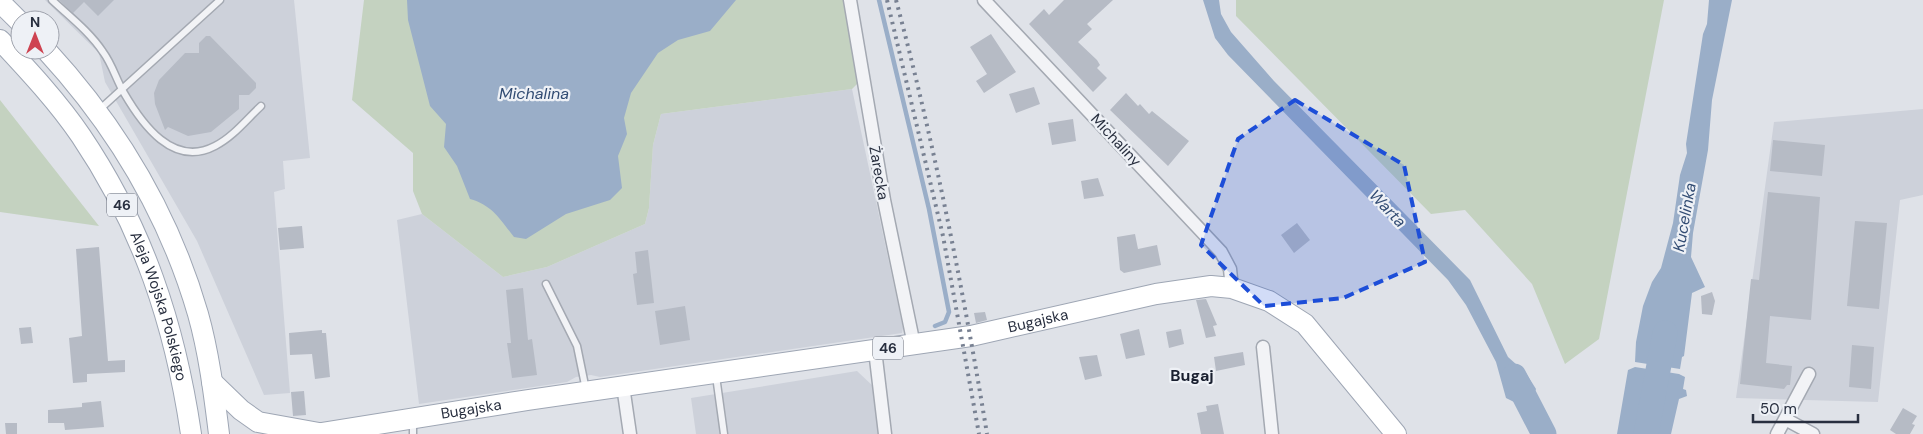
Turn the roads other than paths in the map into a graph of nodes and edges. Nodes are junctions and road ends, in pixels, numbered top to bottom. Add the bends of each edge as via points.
1 (52, 0) edge
2 (220, 0) edge
3 (850, 0) edge
4 (984, 0) edge
5 (0, 2) edge
6 (10, 12) edge
7 (0, 40) edge
8 (54, 60) edge
9 (123, 91) junction
10 (261, 106) dead end
11 (98, 112) junction
12 (546, 284) dead end
13 (1232, 288) junction
14 (914, 345) junction
15 (1263, 347) dead end
16 (875, 350) junction
17 (715, 372) junction
18 (1809, 374) dead end
19 (212, 382) junction
20 (623, 386) junction
21 (586, 392) junction
22 (1785, 420) junction
23 (413, 426) edge
24 (317, 433) edge
25 (191, 434) edge
26 (219, 434) edge
27 (250, 434) edge
28 (630, 434) edge
29 (724, 434) edge
30 (885, 434) edge
31 (1272, 434) edge
32 (1396, 434) edge
33 (1777, 434) edge
34 (1813, 434) edge

1 - 9 lane via 98,45
2 - 9 lane
3 - 14 street, Żarecka via 884,200
4 - 13 street, Michaliny via 1221,252 1230,269
5 - 6 main road
7 - 25 main road, Aleja Wojska Polskiego / 46 via 80,135 121,201 160,294 185,393
8 - 11 main road, Aleja Wojska Polskiego / 46
9 - 10 lane via 156,136 184,151 214,147
9 - 11 lane
11 - 19 main road, Aleja Wojska Polskiego / 46 via 149,192 178,257 198,316
12 - 21 lane via 577,346
13 - 14 main road, Bugajska / 46 via 1189,288 1011,328
13 - 32 main road, Bugajska / 46 via 1269,301 1305,324
14 - 16 main road, Bugajska / 46
15 - 31 street
16 - 17 main road, Bugajska / 46
16 - 30 street
17 - 20 main road, Bugajska / 46
17 - 29 lane
18 - 22 street
19 - 24 main road, 46 via 258,422
19 - 26 main road, Aleja Wojska Polskiego
20 - 21 main road, Bugajska / 46
20 - 28 street
21 - 23 main road, Bugajska / 46
22 - 33 street
22 - 34 street
23 - 24 main road, Bugajska / 46
24 - 27 main road, Bugajska

